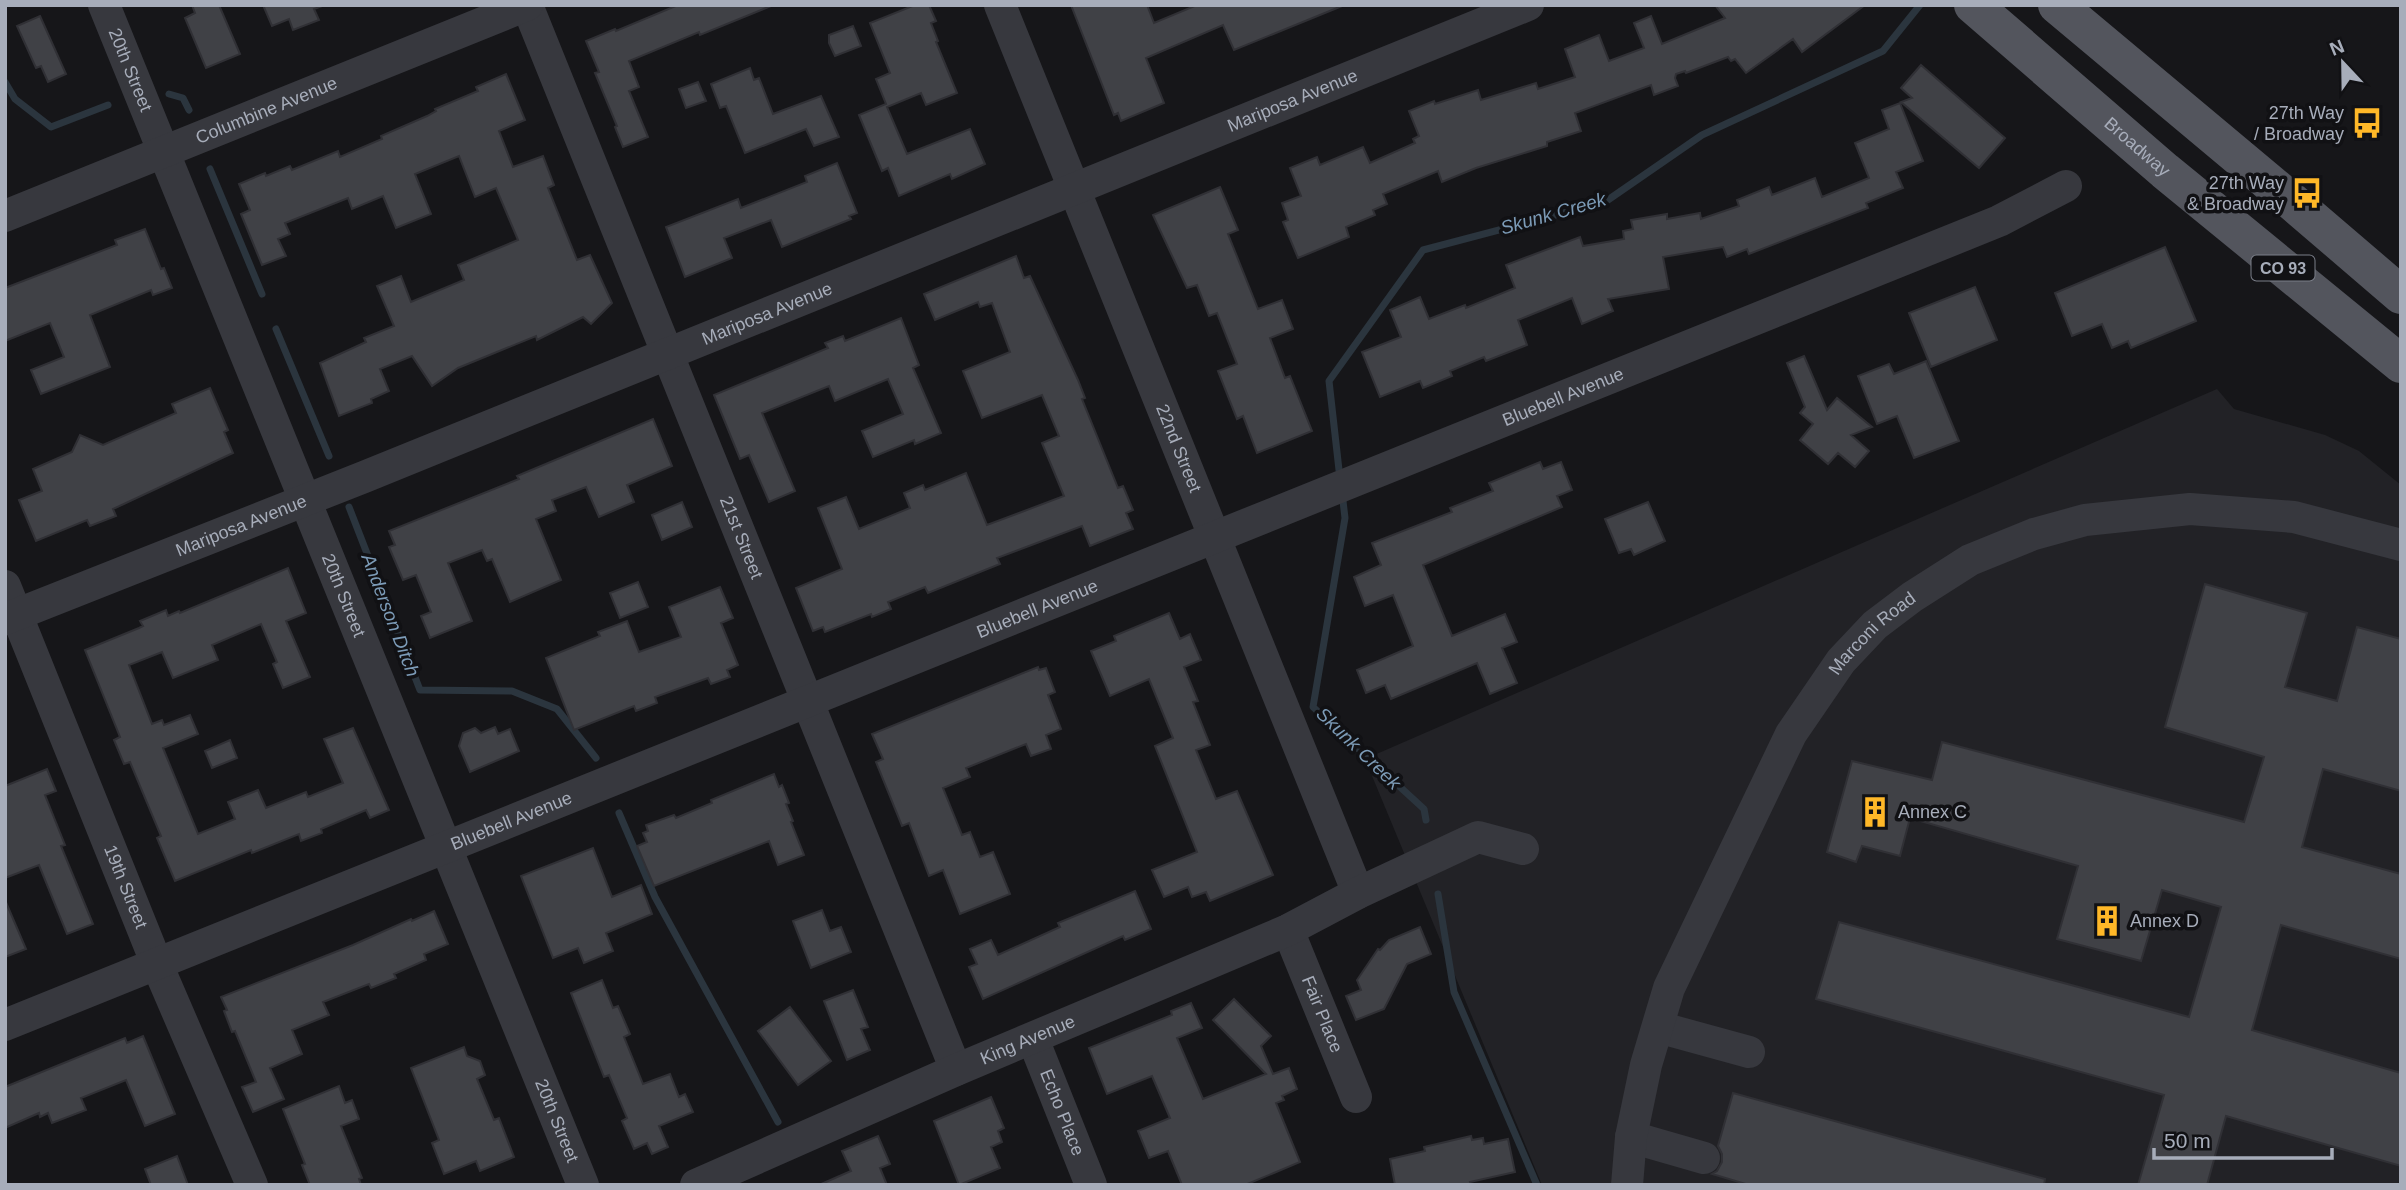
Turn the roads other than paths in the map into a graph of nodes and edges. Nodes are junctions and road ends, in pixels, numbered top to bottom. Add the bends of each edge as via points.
1 (104, 5) edge
2 (527, 5) edge
3 (1000, 5) edge
4 (1528, 5) edge
5 (1973, 5) edge
6 (2057, 5) edge
7 (163, 153) junction
8 (2066, 186) dead end
9 (1074, 188) junction
10 (5, 216) edge
11 (2401, 295) edge
12 (669, 354) junction
13 (2401, 364) edge
14 (306, 500) junction
15 (1214, 536) junction
16 (2401, 545) edge
17 (9, 606) edge
18 (808, 702) junction
19 (444, 846) junction
20 (1523, 849) dead end
21 (1358, 893) junction
22 (1288, 930) junction
23 (156, 962) junction
24 (5, 1025) edge
25 (1658, 1027) junction
26 (1033, 1039) junction
27 (1749, 1052) dead end
28 (956, 1070) junction
29 (1356, 1097) dead end
30 (1631, 1137) junction
31 (1704, 1158) dead end
32 (763, 1172) edge
33 (252, 1185) edge
34 (583, 1185) edge
35 (695, 1185) edge
36 (1091, 1185) edge
37 (1627, 1185) edge

1 - 7 street, 20th Street
2 - 7 street, Columbine Avenue
2 - 12 street, 21st Street
3 - 9 street, 22nd Street
4 - 9 street, Mariposa Avenue
5 - 13 main road, Broadway / CO 93 via 2165,171
6 - 11 main road
7 - 10 street, Columbine Avenue
7 - 14 street, 20th Street
8 - 15 street, Bluebell Avenue via 1999,221
9 - 12 street, Mariposa Avenue
9 - 15 street, 22nd Street
12 - 14 street, Mariposa Avenue
12 - 18 street, 21st Street
14 - 17 street, Mariposa Avenue
14 - 19 street, 20th Street
15 - 18 street, Bluebell Avenue
15 - 21 street, 22nd Street
16 - 25 street, Marconi Road via 2294,517 2190,509 2137,513 2085,520 2034,534 1970,560 1912,597 1875,625 1842,661 1791,734 1669,988
17 - 23 street, 19th Street
18 - 19 street, Bluebell Avenue
18 - 28 street, 21st Street
19 - 23 street, Bluebell Avenue
19 - 34 street, 20th Street
20 - 21 street, King Avenue via 1478,837
21 - 22 street, King Avenue
22 - 26 street, King Avenue
22 - 29 street, Fair Place
23 - 24 street, Bluebell Avenue
23 - 33 street, 19th Street
25 - 27 street
25 - 30 street, Marconi Road
26 - 28 street, King Avenue
26 - 36 street, Echo Place
28 - 32 street, King Avenue
30 - 31 street
30 - 37 street, Marconi Road
32 - 35 street, King Avenue

